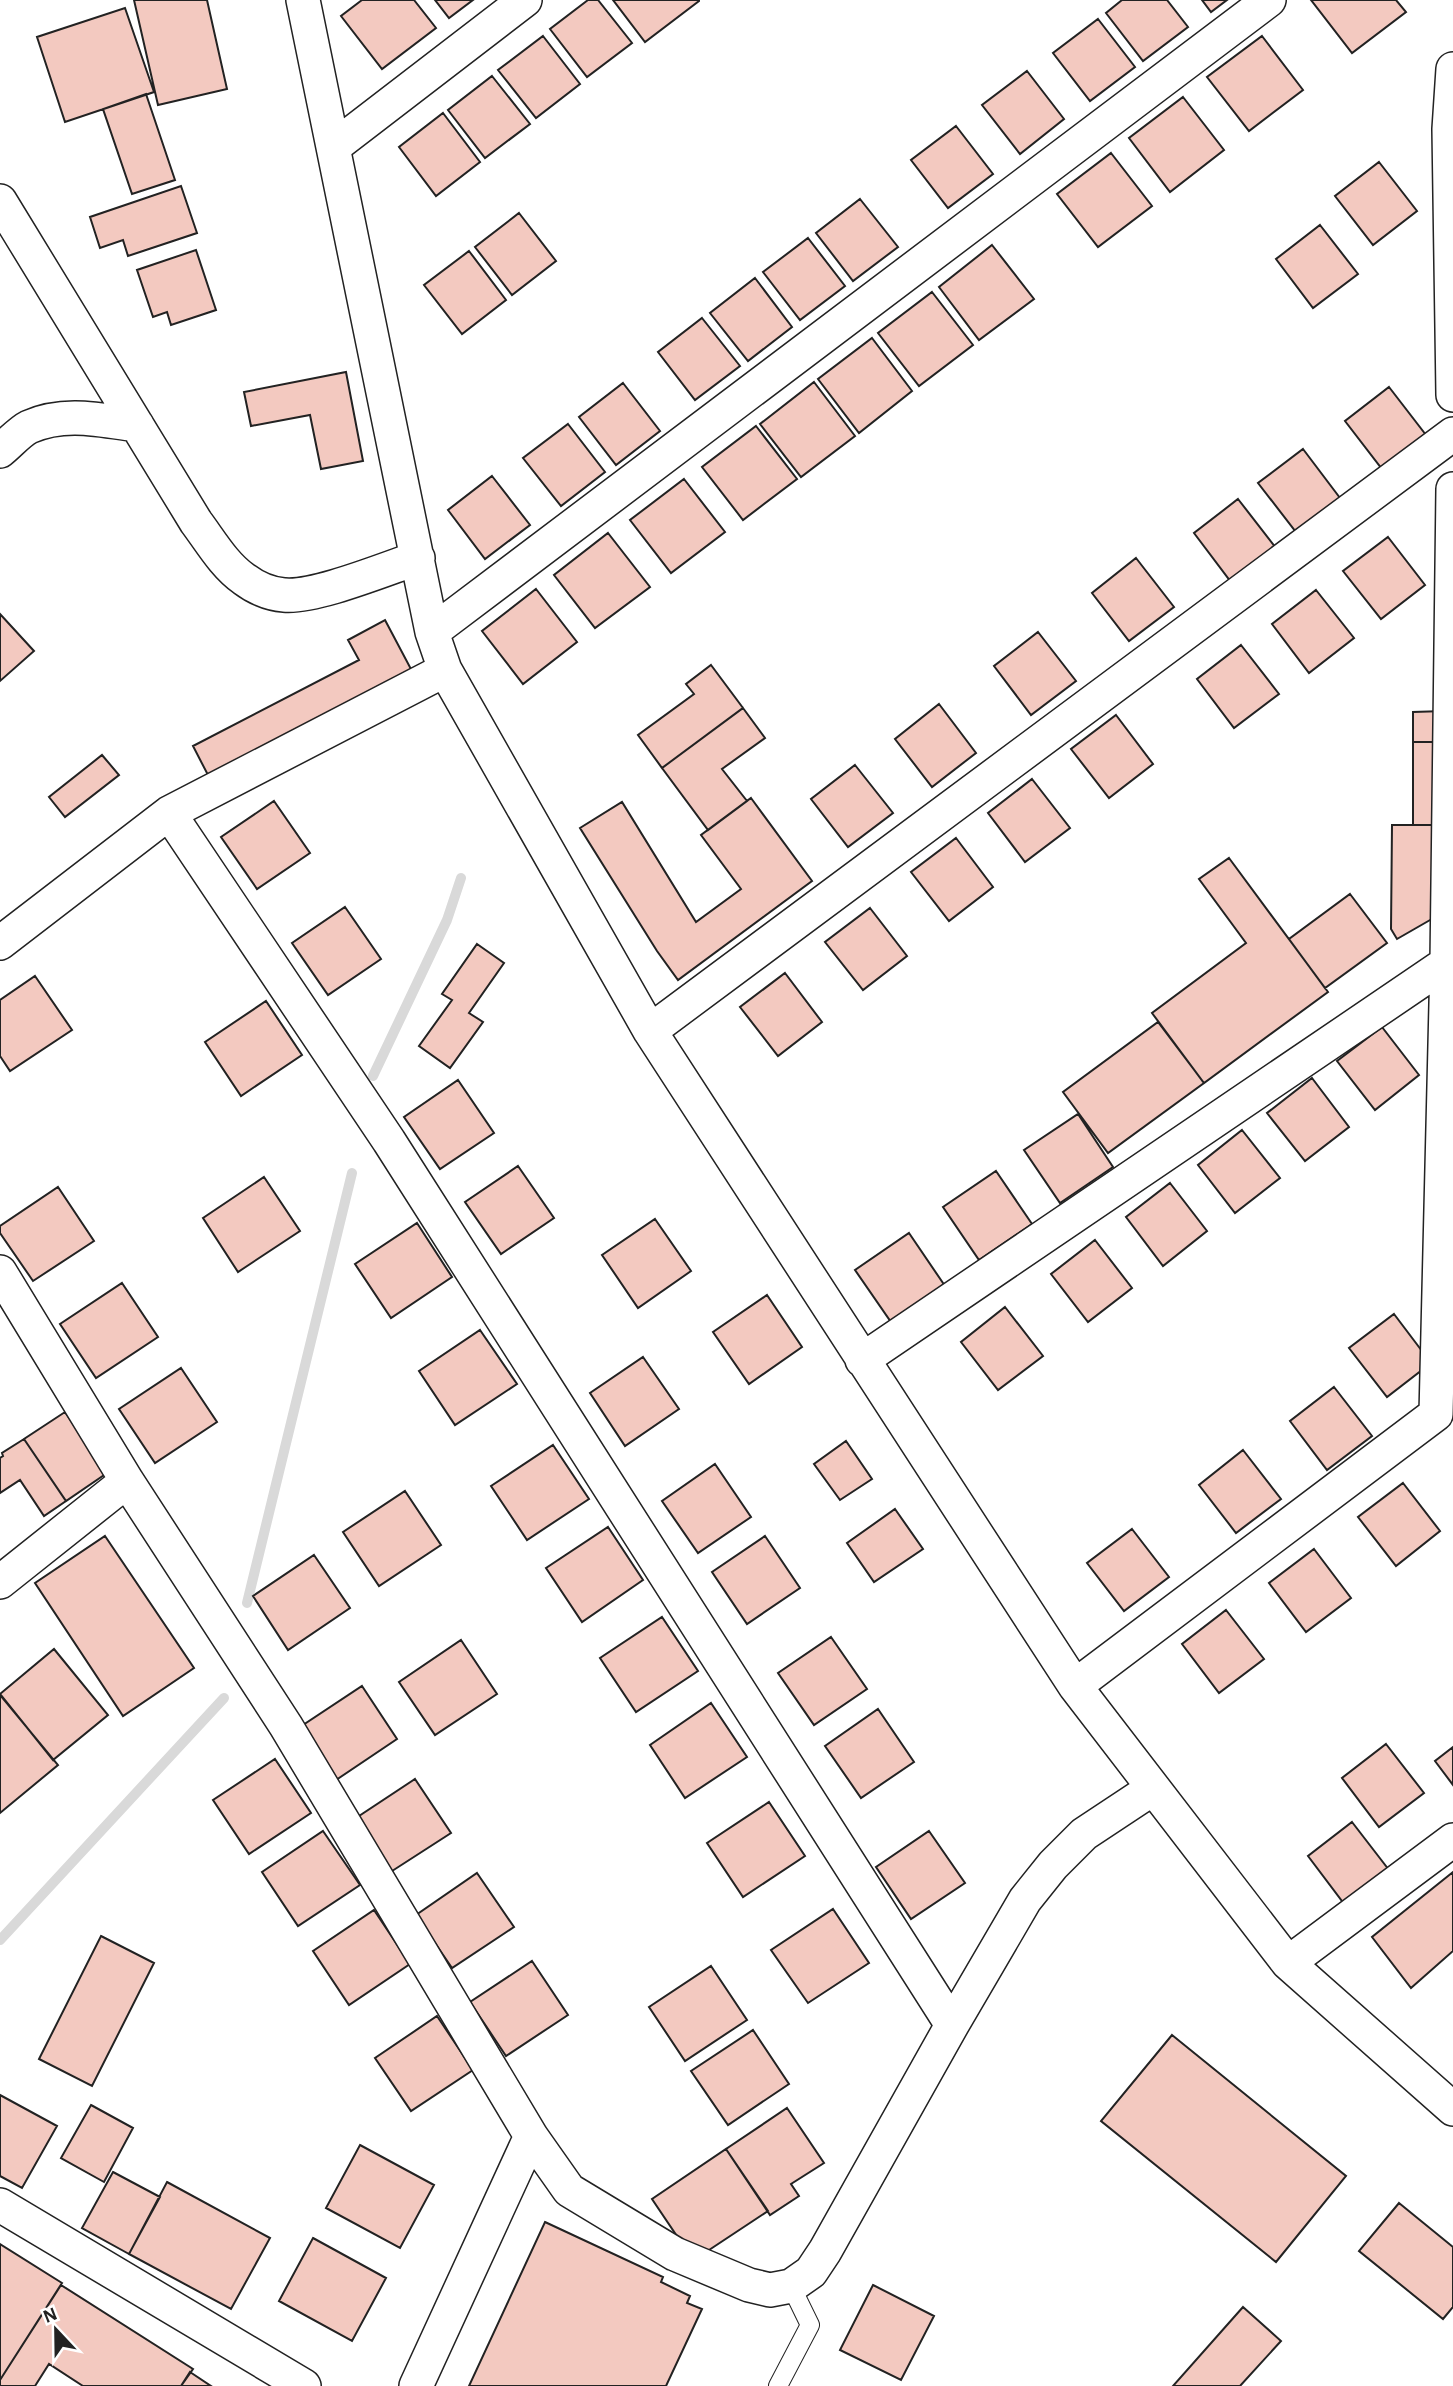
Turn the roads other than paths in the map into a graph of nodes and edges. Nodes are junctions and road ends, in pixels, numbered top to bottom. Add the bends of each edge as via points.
1 (303, 0) edge
2 (525, 0) edge
3 (1269, 0) edge
4 (1453, 69) edge
5 (335, 146) junction
6 (0, 201) edge
7 (1453, 395) edge
8 (137, 425) junction
9 (1453, 434) edge
10 (0, 451) edge
11 (1453, 489) edge
12 (418, 558) junction
13 (432, 632) junction
14 (445, 670) junction
15 (169, 813) junction
16 (0, 943) edge
17 (1447, 963) junction
18 (650, 1031) junction
19 (0, 1272) edge
20 (862, 1360) junction
21 (127, 1481) junction
22 (0, 1581) edge
23 (1075, 1686) junction
24 (1152, 1788) junction
25 (1453, 1840) edge
26 (1287, 1963) junction
27 (952, 2025) junction
28 (1453, 2109) edge
29 (531, 2136) junction
30 (0, 2205) edge
31 (791, 2286) junction
32 (304, 2386) edge
33 (416, 2386) edge
34 (778, 2386) edge

1 - 5 street
2 - 5 street
3 - 13 street
4 - 7 street via 1449,130
5 - 12 street
6 - 8 street
8 - 10 street via 76,416 51,420 27,428
8 - 12 street via 226,563 266,592 304,594
9 - 18 street
11 - 17 street
12 - 13 street
13 - 14 street
14 - 15 street
14 - 18 street
15 - 16 street
15 - 27 street via 388,1141
17 - 20 street
17 - 23 street via 1436,1414
18 - 20 street
19 - 21 street
20 - 23 street
21 - 22 street
21 - 29 street via 286,1726
23 - 24 street
24 - 26 street
24 - 27 street via 1084,1834 1052,1865 1025,1900
25 - 26 street
26 - 28 street
27 - 31 street via 825,2251 811,2272
29 - 31 street via 569,2190 675,2254 749,2286 770,2290
29 - 33 street
30 - 32 street
31 - 34 lane via 810,2325

